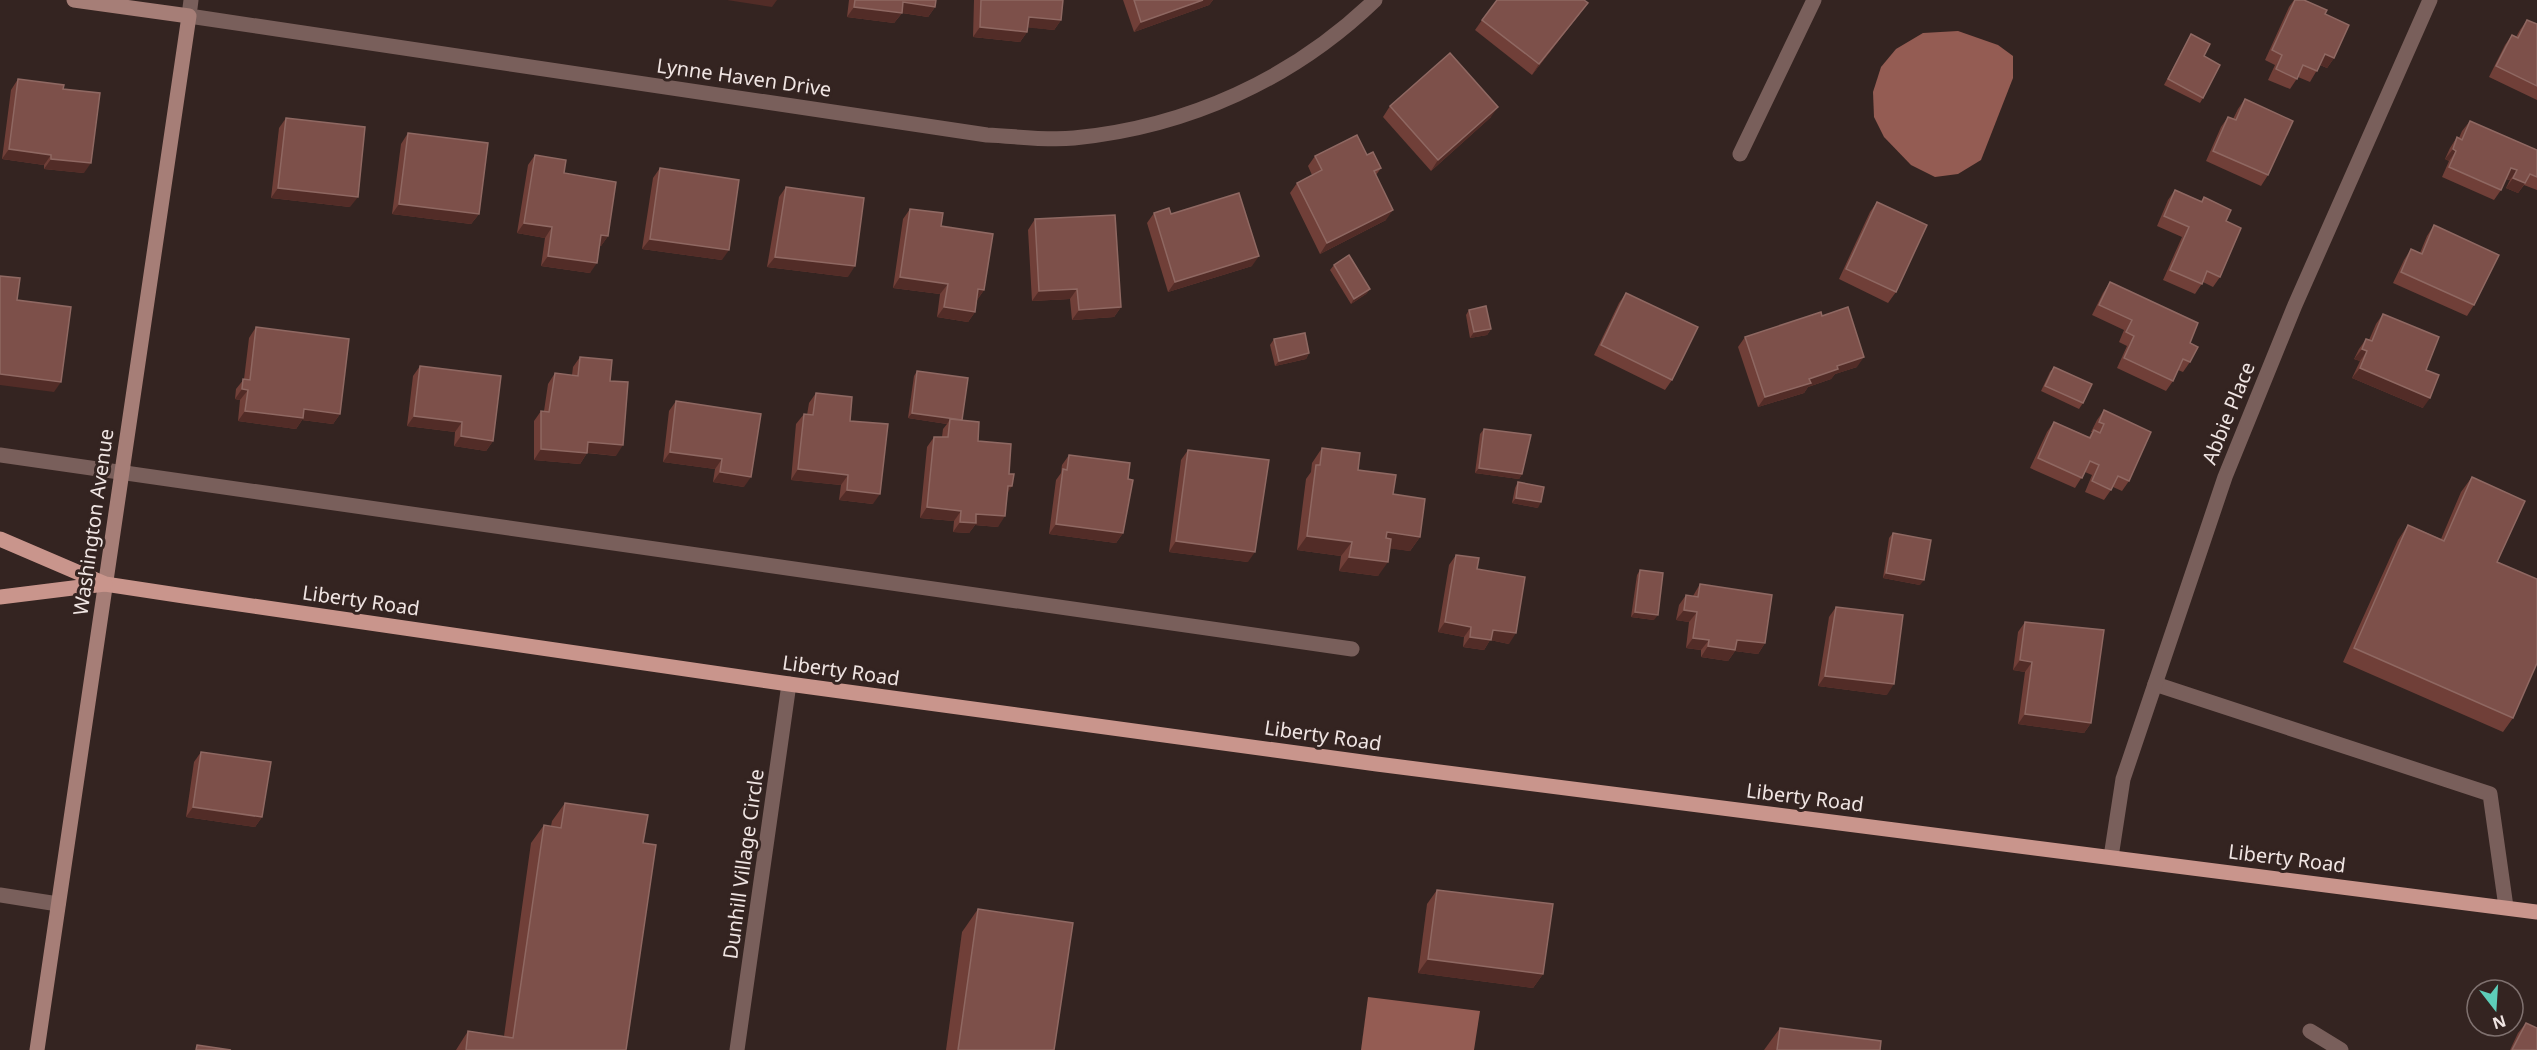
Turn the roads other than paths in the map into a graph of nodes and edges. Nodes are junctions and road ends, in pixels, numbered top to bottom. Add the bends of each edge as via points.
1 (74, 0) edge
2 (191, 0) edge
3 (1375, 0) edge
4 (1814, 0) edge
5 (2430, 0) edge
6 (189, 16) junction
7 (1740, 154) dead end
8 (0, 455) edge
9 (122, 472) junction
10 (0, 539) edge
11 (105, 584) junction
12 (0, 597) edge
13 (1352, 649) dead end
14 (789, 684) junction
15 (2156, 684) junction
16 (2111, 857) junction
17 (0, 895) edge
18 (58, 904) junction
19 (2506, 907) junction
20 (2537, 912) edge
21 (2310, 1031) dead end
22 (37, 1050) edge
23 (737, 1050) edge
24 (2341, 1050) edge

1 - 6 main road, Lynne Haven Drive
2 - 6 street, Washington Avenue
3 - 6 street, Lynne Haven Drive via 1347,27 1281,73 1222,102 1153,124 1072,138 987,135
4 - 7 street
5 - 15 street, Abbie Place via 2295,305 2225,477
6 - 9 main road, Washington Avenue
8 - 9 street
9 - 11 main road, Washington Avenue
9 - 13 street
10 - 11 main road, Liberty Road
11 - 12 main road, Liberty Road
11 - 14 main road, Liberty Road
11 - 18 main road, Washington Avenue
14 - 16 main road, Liberty Road via 1400,767
14 - 23 street, Dunhill Village Circle
15 - 16 street, Abbie Place via 2123,779
15 - 19 street via 2490,794
16 - 19 main road, Liberty Road
17 - 18 street
18 - 22 main road, Washington Avenue
19 - 20 main road, Liberty Road
21 - 24 street

